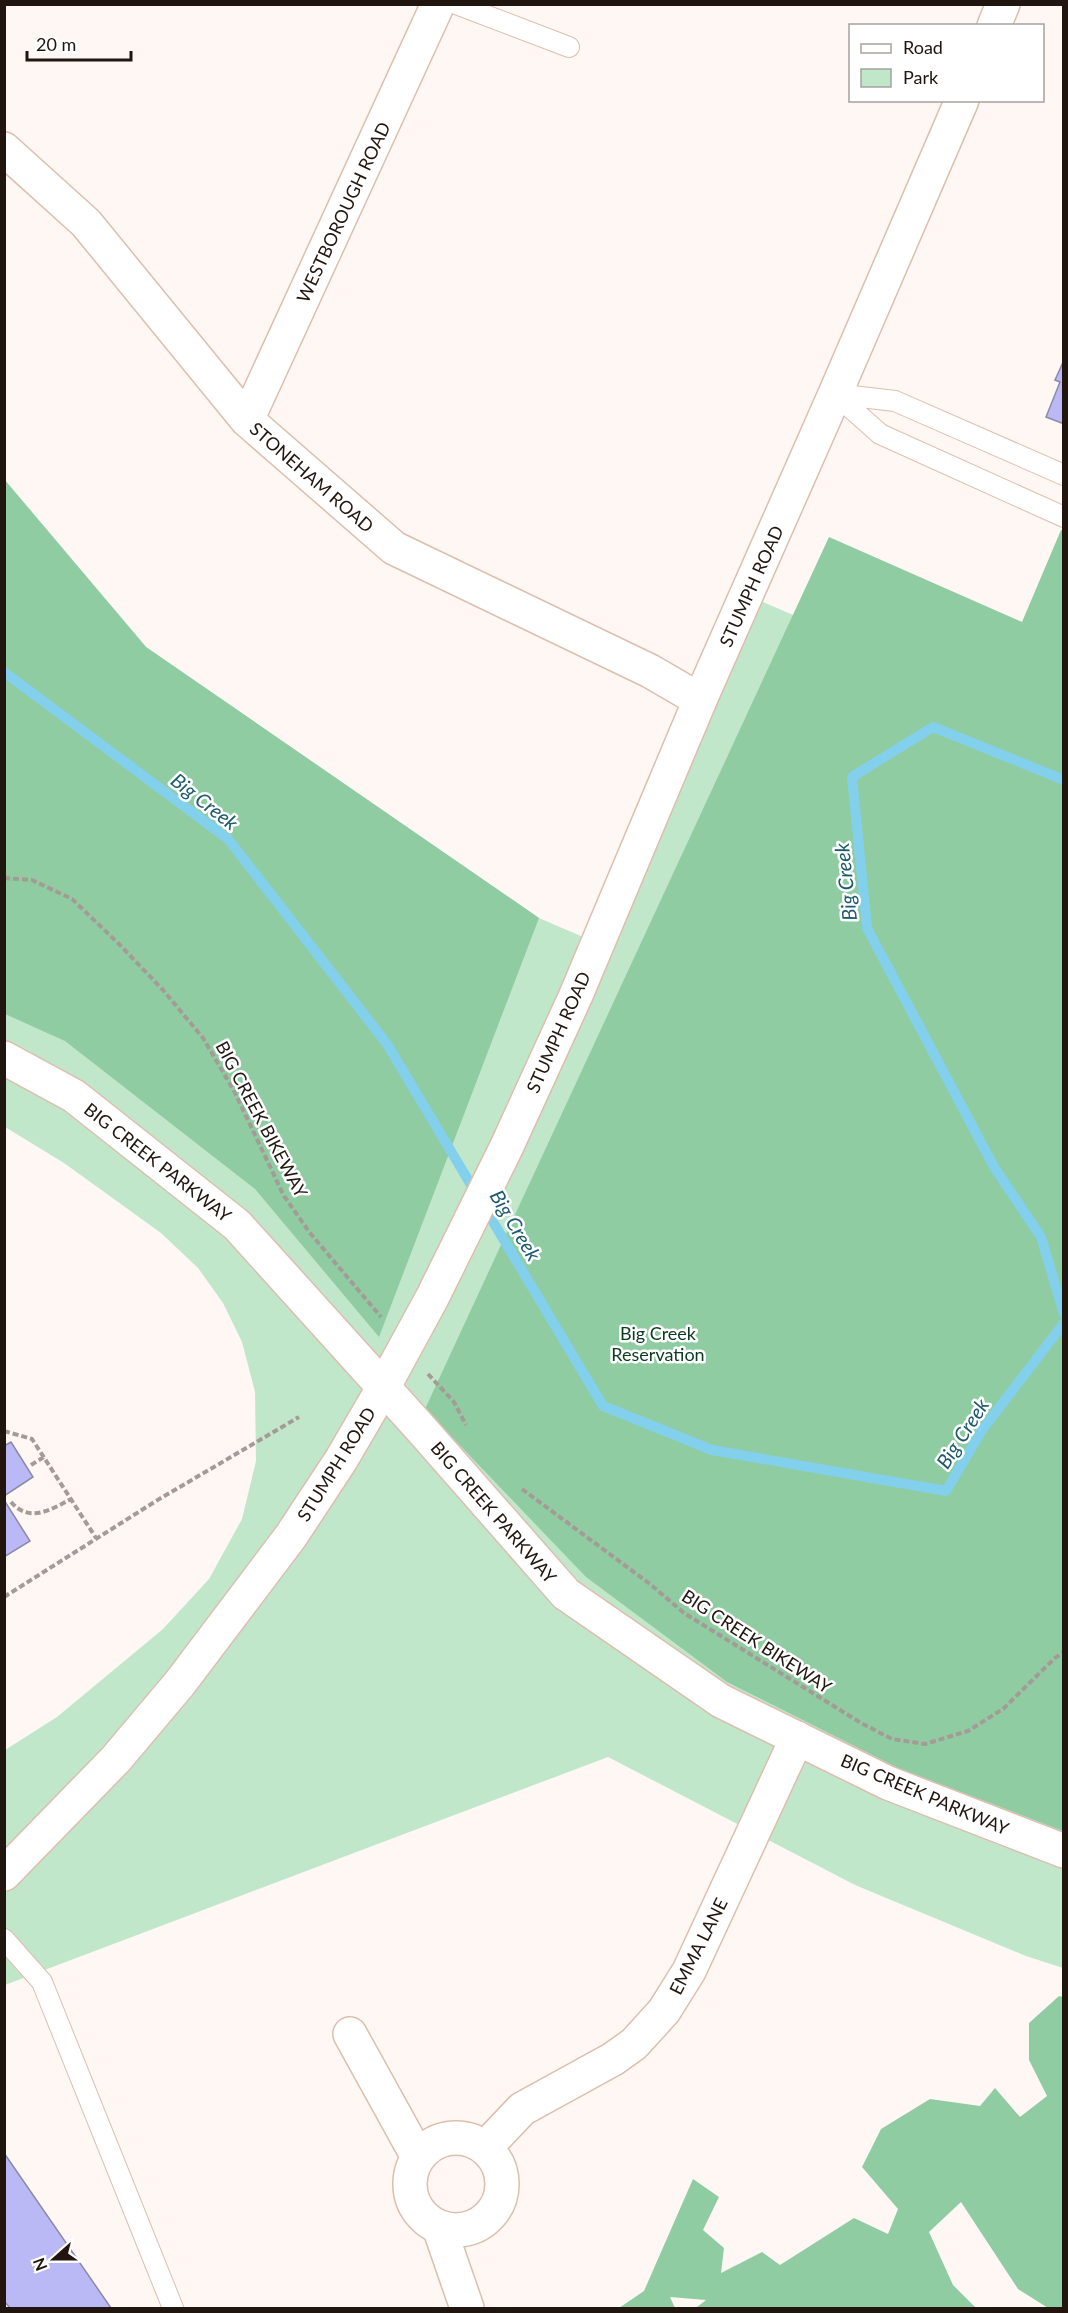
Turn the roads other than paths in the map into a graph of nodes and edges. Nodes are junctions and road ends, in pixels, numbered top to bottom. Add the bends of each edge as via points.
1 (438, 4) edge
2 (456, 4) edge
3 (1003, 4) edge
4 (995, 24) edge
5 (569, 47) dead end
6 (961, 102) edge
7 (4, 149) edge
8 (835, 394) junction
9 (247, 420) junction
10 (1064, 475) edge
11 (1064, 517) edge
12 (700, 700) junction
13 (4, 1058) edge
14 (384, 1388) junction
15 (797, 1738) junction
16 (1064, 1851) edge
17 (4, 1874) edge
18 (4, 1940) edge
19 (350, 2034) dead end
20 (485, 2148) junction
21 (418, 2157) junction
22 (439, 2227) junction
23 (173, 2308) edge
24 (467, 2308) edge

1 - 9 street, WESTBOROUGH ROAD
2 - 5 lane
3 - 4 street
6 - 8 street, STUMPH ROAD
7 - 9 street, STONEHAM ROAD via 86,224
8 - 10 lane via 895,401
8 - 11 lane via 880,434
8 - 12 street, STUMPH ROAD
9 - 12 street, STONEHAM ROAD via 394,549 650,670
12 - 14 street, STUMPH ROAD via 576,995 507,1146
13 - 14 street, BIG CREEK PARKWAY via 74,1096 237,1225
14 - 15 street, BIG CREEK PARKWAY via 566,1594 722,1701
14 - 17 street, STUMPH ROAD via 291,1536 180,1683 116,1759
15 - 16 street, BIG CREEK PARKWAY via 888,1783
15 - 20 street, EMMA LANE via 689,1971 664,2011 634,2044 613,2059 522,2109
18 - 23 lane via 42,1982
19 - 21 street
20 - 21 street via 472,2140 442,2139
20 - 22 street via 501,2172 502,2187 492,2214 481,2224 460,2230
21 - 22 street via 411,2169 411,2197 417,2210
22 - 24 street

